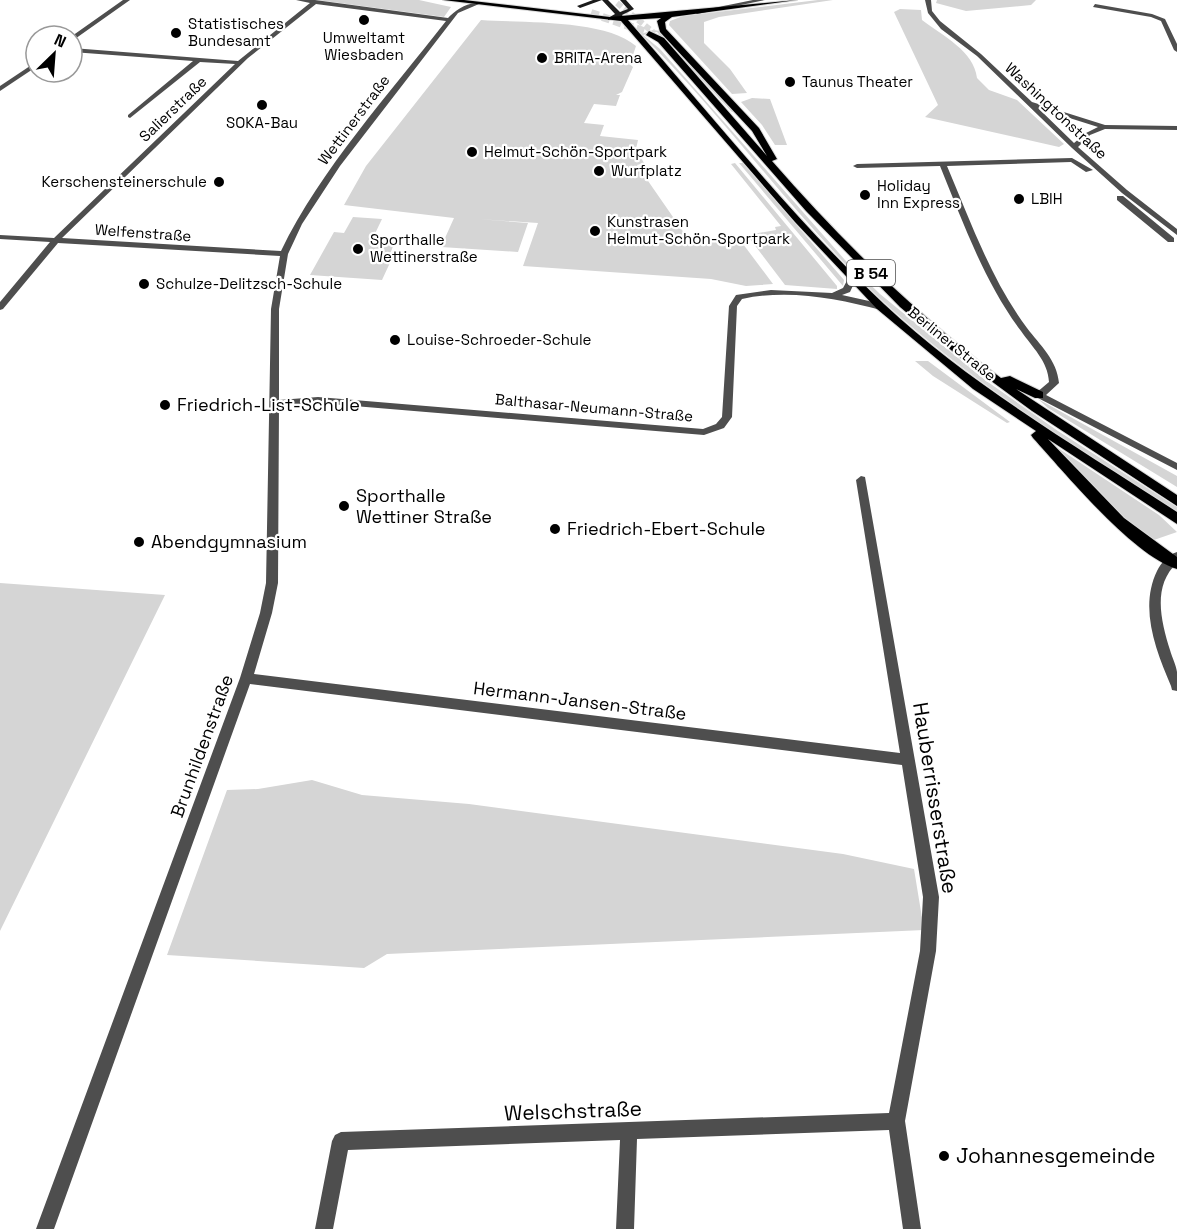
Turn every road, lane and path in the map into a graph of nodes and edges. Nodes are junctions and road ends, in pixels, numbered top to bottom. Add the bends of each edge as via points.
1 (127, 0) edge
2 (299, 0) edge
3 (446, 0) edge
4 (501, 0) edge
5 (599, 0) tunnel mouth
6 (604, 0) edge
7 (730, 0) edge
8 (762, 0) edge
9 (794, 0) edge
10 (928, 0) edge
11 (455, 1) edge
12 (315, 2) junction
13 (617, 3) edge
14 (478, 4) junction
15 (569, 5) dead end
16 (580, 6) junction
17 (1095, 6) dead end
18 (646, 8) junction
19 (631, 9) junction
20 (458, 10) junction
21 (697, 12) junction
22 (591, 13) tunnel mouth
23 (670, 15) junction
24 (621, 17) junction
25 (450, 20) junction
26 (613, 28) dead end
27 (84, 30) edge
28 (663, 30) junction
29 (622, 31) dead end
30 (651, 33) tunnel mouth
31 (638, 36) junction
32 (1177, 50) edge
33 (84, 51) edge
34 (198, 60) junction
35 (241, 63) junction
36 (24, 72) edge
37 (0, 89) edge
38 (1024, 101) junction
39 (130, 116) dead end
40 (1104, 127) junction
41 (1177, 128) edge
42 (1074, 147) junction
43 (943, 165) junction
44 (857, 166) dead end
45 (784, 180) junction
46 (0, 237) edge
47 (1174, 237) edge
48 (56, 241) junction
49 (284, 254) junction
50 (852, 279) junction
51 (832, 296) junction
52 (0, 307) edge
53 (881, 307) junction
54 (966, 358) junction
55 (1039, 395) junction
56 (274, 403) junction
57 (1020, 417) junction
58 (1177, 467) edge
59 (861, 480) dead end
60 (1177, 501) edge
61 (1172, 516) edge
62 (1175, 560) edge
63 (246, 678) junction
64 (1177, 686) edge
65 (909, 760) junction
66 (896, 1121) junction
67 (629, 1131) junction
68 (45, 1229) edge
69 (324, 1229) edge
70 (625, 1229) edge
71 (912, 1229) edge

1 - 27 street
2 - 12 street
3 - 11 main road
4 - 22 main road
5 - 16 main road
6 - 13 main road
7 - 18 main road
8 - 21 street
9 - 21 main road
10 - 38 street, Washingtonstraße via 930,13 938,24 978,54
11 - 14 main road
11 - 20 street
12 - 25 street
12 - 35 street, Salierstraße
13 - 16 main road
13 - 19 main road
13 - 19 main road
13 - 24 main road
14 - 20 street
14 - 24 main road
14 - 26 main road
15 - 16 main road
17 - 32 street via 1162,20
18 - 19 main road
18 - 24 main road
19 - 24 main road
20 - 25 street, Wettinerstraße
21 - 23 main road
23 - 24 main road
23 - 28 main road via 661,21
24 - 31 main road, Berliner Straße
25 - 49 street, Wettinerstraße via 337,165 298,224
28 - 31 main road via 647,29
28 - 45 main road via 756,130
29 - 31 main road, B 54
30 - 45 main road, Berliner Straße / B 54
31 - 50 main road, Berliner Straße / B 54
33 - 34 street
34 - 35 street
34 - 39 street
35 - 48 street, Salierstraße
36 - 37 street
38 - 40 street
38 - 42 street, Washingtonstraße
40 - 41 street
40 - 42 street via 1088,134
42 - 47 street, Washingtonstraße
43 - 44 street
43 - 47 street via 1076,161
43 - 55 street via 1012,311 1052,367 1054,382
45 - 54 main road, Berliner Straße / B 54 via 882,284
46 - 48 street, Welfenstraße
48 - 49 street, Welfenstraße
48 - 52 street, Salierstraße
49 - 56 street, Brunhildenstraße via 275,309
50 - 51 street via 847,290
50 - 53 main road, Berliner Straße / B 54
51 - 53 street, Balthasar-Neumann-Straße
51 - 56 street, Balthasar-Neumann-Straße via 761,293 739,297 735,302 728,413 720,426 704,432 318,400
53 - 57 main road, Berliner Straße / B 54
54 - 55 main road
54 - 60 main road, Berliner Straße / B 54 via 1035,409
55 - 58 street
56 - 63 street, Brunhildenstraße via 272,583
57 - 61 main road, Berliner Straße / B 54
57 - 62 main road via 1115,518
59 - 65 street, Hauberrisserstraße
62 - 64 street via 1162,570 1158,582 1156,626
63 - 65 street, Hermann-Jansen-Straße
63 - 68 street, Brunhildenstraße
65 - 66 street, Hauberrisserstraße via 929,874 931,923
66 - 67 street, Welschstraße
66 - 71 street, Hauberrisserstraße
67 - 69 street, Welschstraße via 341,1141
67 - 70 street

